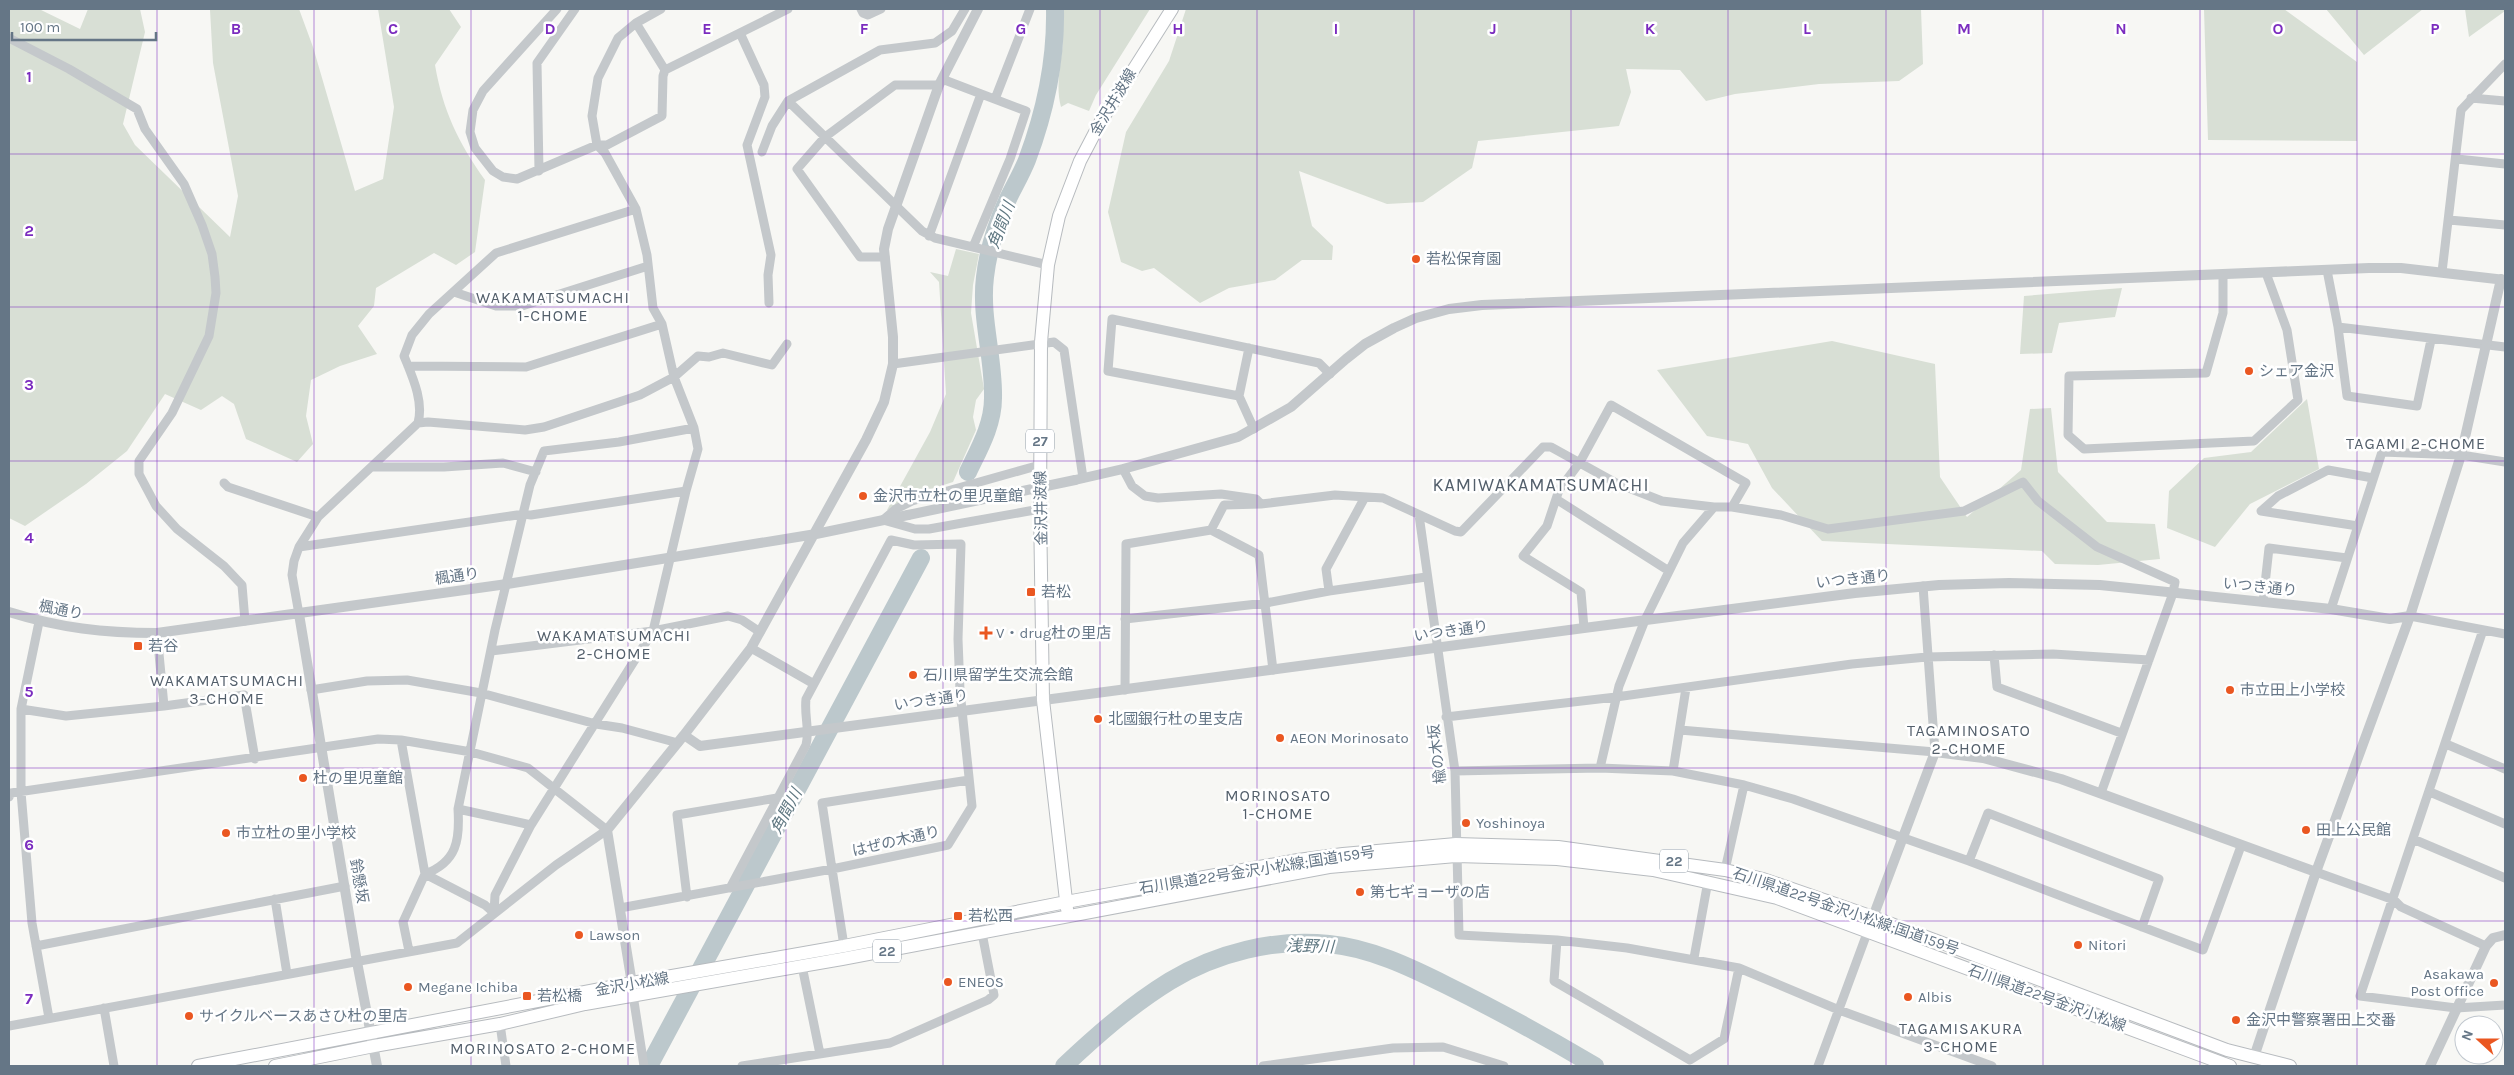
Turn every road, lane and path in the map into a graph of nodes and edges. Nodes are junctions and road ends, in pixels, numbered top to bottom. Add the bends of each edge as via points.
1 (557, 9) edge
2 (575, 9) edge
3 (661, 9) edge
4 (788, 9) edge
5 (861, 9) edge
6 (881, 9) edge
7 (965, 9) edge
8 (978, 9) edge
9 (1030, 9) edge
10 (1172, 9) edge
11 (636, 22) junction
12 (740, 33) junction
13 (9, 38) edge
14 (2505, 64) edge
15 (666, 70) junction
16 (941, 82) junction
17 (981, 94) junction
18 (2470, 98) junction
19 (996, 100) junction
20 (788, 101) junction
21 (2505, 101) edge
22 (825, 137) junction
23 (597, 145) junction
24 (762, 152) dead end
25 (2457, 159) junction
26 (2505, 164) edge
27 (539, 171) junction
28 (894, 206) junction
29 (636, 209) junction
30 (2449, 220) junction
31 (2505, 225) edge
32 (929, 236) junction
33 (978, 248) junction
34 (885, 257) junction
35 (1048, 265) junction
36 (648, 266) junction
37 (2326, 270) junction
38 (2266, 272) junction
39 (2442, 272) junction
40 (2223, 274) junction
41 (2503, 279) edge
42 (454, 292) junction
43 (769, 303) dead end
44 (662, 324) junction
45 (2338, 327) junction
46 (2431, 340) junction
47 (1041, 342) junction
48 (787, 344) dead end
49 (2487, 345) junction
50 (2505, 347) edge
51 (1249, 348) junction
52 (893, 364) junction
53 (408, 366) junction
54 (1330, 374) junction
55 (674, 377) junction
56 (1239, 396) junction
57 (418, 423) junction
58 (694, 428) junction
59 (1254, 429) junction
60 (2461, 455) junction
61 (1580, 462) junction
62 (2505, 462) edge
63 (1040, 465) junction
64 (372, 467) junction
65 (1123, 469) junction
66 (536, 472) junction
67 (2373, 478) junction
68 (1079, 479) junction
69 (224, 483) dead end
70 (686, 491) junction
71 (1364, 497) junction
72 (1556, 498) junction
73 (1261, 504) junction
74 (1714, 507) junction
75 (1732, 507) junction
76 (1040, 509) junction
77 (524, 514) junction
78 (1419, 515) junction
79 (318, 517) junction
80 (883, 520) junction
81 (2358, 526) junction
82 (1211, 530) junction
83 (816, 534) junction
84 (299, 547) junction
85 (672, 555) junction
86 (2347, 558) junction
87 (1669, 571) junction
88 (1426, 577) junction
89 (507, 584) junction
90 (1923, 586) junction
91 (1329, 591) junction
92 (2173, 593) junction
93 (2263, 602) junction
94 (1266, 603) junction
95 (2331, 609) junction
96 (9, 612) edge
97 (299, 614) junction
98 (2410, 616) junction
99 (1125, 620) junction
100 (1645, 620) junction
101 (245, 621) junction
102 (39, 622) junction
103 (1584, 628) junction
104 (2484, 630) junction
105 (653, 631) junction
106 (760, 632) junction
107 (157, 633) junction
108 (2505, 634) edge
109 (751, 648) junction
110 (1437, 649) junction
111 (491, 651) junction
112 (1994, 655) junction
113 (1928, 657) junction
114 (2149, 660) junction
115 (1273, 670) junction
116 (814, 684) junction
117 (1686, 688) junction
118 (311, 690) junction
119 (1126, 690) junction
120 (481, 693) junction
121 (1616, 697) junction
122 (1043, 700) junction
123 (164, 706) junction
124 (21, 709) junction
125 (961, 711) junction
126 (1446, 717) junction
127 (596, 724) junction
128 (1680, 730) junction
129 (814, 731) junction
130 (2121, 732) junction
131 (681, 739) junction
132 (401, 740) junction
133 (2446, 744) junction
134 (321, 747) junction
135 (471, 752) junction
136 (1935, 752) junction
137 (255, 759) junction
138 (1600, 768) junction
139 (2505, 769) edge
140 (1455, 771) junction
141 (1673, 771) junction
142 (969, 780) junction
143 (1744, 785) junction
144 (553, 787) junction
145 (21, 792) junction
146 (2430, 792) junction
147 (2101, 793) junction
148 (9, 797) edge
149 (778, 798) junction
150 (458, 809) junction
151 (2505, 824) edge
152 (530, 825) junction
153 (607, 830) junction
154 (1902, 838) junction
155 (2413, 839) junction
156 (2241, 846) junction
157 (1456, 850) junction
158 (1969, 861) junction
159 (832, 869) junction
160 (1725, 870) junction
161 (2316, 872) junction
162 (425, 874) junction
163 (2505, 878) edge
164 (1708, 880) junction
165 (344, 886) junction
166 (733, 887) junction
167 (687, 897) junction
168 (275, 899) junction
169 (2394, 900) junction
170 (1066, 902) junction
171 (620, 908) junction
172 (494, 913) junction
173 (1068, 916) junction
174 (1873, 918) junction
175 (2142, 927) junction
176 (1868, 931) junction
177 (982, 933) junction
178 (2505, 936) edge
179 (1557, 940) junction
180 (36, 946) junction
181 (844, 946) junction
182 (2486, 946) junction
183 (410, 951) junction
184 (1694, 958) junction
185 (357, 962) junction
186 (802, 966) junction
187 (1739, 968) junction
188 (287, 974) junction
189 (708, 976) junction
190 (633, 989) junction
191 (2505, 1005) edge
192 (104, 1008) junction
193 (2456, 1008) junction
194 (1839, 1010) junction
195 (49, 1018) junction
196 (500, 1024) junction
197 (9, 1026) edge
198 (373, 1040) junction
199 (820, 1054) junction
200 (2254, 1057) junction
201 (1325, 1062) edge
202 (309, 1063) edge
203 (114, 1066) edge
204 (198, 1066) edge
205 (275, 1066) edge
206 (377, 1066) edge
207 (506, 1066) edge
208 (644, 1066) edge
209 (742, 1066) edge
210 (1263, 1066) edge
211 (1504, 1066) edge
212 (1818, 1066) edge
213 (1992, 1066) edge
214 (2230, 1066) edge
215 (2290, 1066) edge
216 (2430, 1066) edge

1 - 27 street via 483,91 470,122 475,148 493,171 503,177 517,179
2 - 27 street via 537,64
3 - 11 street
4 - 12 street
5 - 6 street via 868,15
7 - 20 street via 952,31 935,43 880,50
8 - 16 street
9 - 19 street
10 - 35 main road, 金沢井波線 / 27 via 1106,113 1080,161 1059,216
11 - 15 street
11 - 23 street via 618,38 598,78 592,116
12 - 15 street
12 - 43 street via 764,85 765,97 747,145 770,255
13 - 101 street via 137,109 145,129 184,184 202,225 212,254 215,277 216,293 209,336 172,413 139,461 139,474 156,506 176,529 218,561 242,585
14 - 18 street
15 - 23 street via 662,116 607,145
16 - 17 street
16 - 22 street via 895,85
16 - 28 street
17 - 19 street
17 - 32 street
18 - 21 street
18 - 25 street via 2461,110
19 - 33 street via 1026,111
20 - 22 street
20 - 24 street via 772,126
22 - 28 street
22 - 34 street via 797,169 860,257
23 - 27 street
23 - 29 street via 605,153
25 - 26 street
25 - 30 street
28 - 32 street
28 - 34 street
29 - 36 street
29 - 42 street via 496,253
30 - 31 street
30 - 39 street
32 - 33 street
33 - 35 street
34 - 52 street
35 - 47 main road, 金沢井波線 / 27
36 - 42 street via 522,306 496,306
36 - 44 street via 653,308
37 - 38 street, 楓通り
37 - 39 street, 楓通り via 2401,268
37 - 45 street
38 - 40 street, 楓通り
38 - 40 street via 2287,330 2298,400 2254,442 2084,448 2068,435 2069,376 2206,373 2223,313
39 - 41 street, 楓通り
40 - 54 street, 楓通り via 1482,305 1416,318 1365,344
41 - 49 street
42 - 53 street via 429,314 412,335 404,356
44 - 53 street via 526,367
44 - 55 street
45 - 46 street
45 - 46 street via 2346,396 2417,406
46 - 49 street
47 - 52 street
47 - 63 main road, 金沢井波線 / 27
47 - 68 street via 1054,342 1064,350
48 - 55 street via 772,365 723,353 709,358 698,356
49 - 50 street
49 - 60 street
51 - 54 street via 1319,364
51 - 56 street
51 - 56 street via 1112,319 1108,371
52 - 83 street via 884,402
53 - 57 street via 416,386
54 - 59 street, 楓通り via 1291,407
55 - 57 street via 640,395 544,427 525,430
55 - 58 street
56 - 59 street
57 - 64 street
58 - 66 street via 544,451
58 - 70 street via 698,449
59 - 65 street, 楓通り via 1238,437
60 - 62 street
60 - 67 street via 2382,452
60 - 98 street
61 - 72 street
61 - 74 street via 1616,483 1662,500
61 - 75 street via 1611,405 1746,483
61 - 78 street via 1543,447 1461,532
63 - 76 main road, 金沢井波線 / 27
63 - 80 street via 912,501
64 - 66 street via 503,463
64 - 79 street
65 - 68 street, 楓通り
65 - 73 street via 1132,486 1145,496 1221,494 1256,499
66 - 77 street
67 - 81 street
67 - 81 street via 2328,470 2278,496 2261,511
68 - 80 street, 楓通り, bridge
69 - 79 street
70 - 77 street
70 - 85 street
71 - 73 street via 1335,495
71 - 78 street via 1384,498
71 - 91 street via 1326,569
72 - 87 street
72 - 103 street via 1548,526 1523,556 1581,592
73 - 82 street via 1224,504
74 - 75 street
74 - 87 street via 1683,543
75 - 92 street via 1828,529 1964,511 2023,482 2038,501 2097,547 2175,582
76 - 80 street via 929,529 915,529
76 - 122 main road, 金沢井波線 / 27
77 - 84 street
77 - 89 street
78 - 88 street, 楡の木坂
79 - 84 street
80 - 83 street, 楓通り
81 - 86 street
82 - 94 street via 1260,555
82 - 99 street via 1126,544
83 - 85 street, 楓通り
83 - 106 street
84 - 97 street via 292,575
85 - 89 street, 楓通り
85 - 105 street
86 - 93 street via 2269,548
86 - 95 street
87 - 100 street
88 - 91 street
88 - 110 street, 楡の木坂
89 - 97 street, 楓通り
89 - 111 street
90 - 92 street, いつき通り via 2008,583 2100,585
90 - 100 street, いつき通り
90 - 113 street
91 - 94 street
92 - 93 street, いつき通り
92 - 114 street
93 - 95 street, いつき通り
94 - 99 street
94 - 115 street
95 - 98 street, いつき通り via 2390,619
96 - 102 street, 楓通り
97 - 101 street, 楓通り
97 - 118 street, 鈴懸坂
98 - 104 street
98 - 161 street
99 - 119 street
100 - 103 street, いつき通り
100 - 121 street
101 - 107 street, 楓通り
102 - 107 street, 楓通り via 105,633
102 - 124 street
103 - 110 street, いつき通り
104 - 108 street
104 - 133 street
105 - 106 street via 728,616 742,620
105 - 111 street
105 - 127 street
106 - 109 street
107 - 123 street
109 - 116 street
109 - 131 street
110 - 115 street, いつき通り
110 - 126 street, 楡の木坂
111 - 120 street
112 - 113 street
112 - 114 street via 2054,654
112 - 130 street via 1997,687
113 - 117 street via 1852,664
113 - 136 street
114 - 130 street
115 - 119 street, いつき通り
116 - 125 street, はぜの木通り via 891,540 914,545 962,544 958,639
116 - 129 street via 805,709
117 - 121 street
117 - 128 street
118 - 120 street via 395,679
118 - 134 street, 鈴懸坂
119 - 122 street, いつき通り
120 - 127 street
120 - 135 street
121 - 126 street
121 - 138 street
122 - 125 street, いつき通り
122 - 170 main road, 金沢井波線 / 27
123 - 124 street via 66,716
123 - 137 street via 244,695
124 - 145 street
125 - 129 street, いつき通り
125 - 142 street, はぜの木通り
126 - 140 street, 楡の木坂
127 - 131 street
127 - 144 street
128 - 136 street
128 - 141 street
129 - 131 street via 700,746
129 - 149 street
130 - 147 street
131 - 153 street
132 - 134 street via 378,739
132 - 135 street
132 - 162 street
133 - 139 street
133 - 146 street
134 - 137 street
134 - 165 street, 鈴懸坂
135 - 144 street via 528,768
135 - 150 street
136 - 147 street via 1983,758 2061,778
136 - 154 street
137 - 145 street
138 - 140 street
138 - 141 street
140 - 157 street, 楡の木坂
141 - 143 street
142 - 159 street, はぜの木通り via 972,806 948,845
142 - 159 street via 822,803
143 - 154 street
143 - 160 street
144 - 152 street
144 - 153 street
145 - 148 street via 11,793
145 - 180 street
146 - 151 street
146 - 155 street
147 - 156 street
149 - 166 street
149 - 167 street via 677,815
150 - 152 street
150 - 162 street via 460,829 456,849 438,870
152 - 172 street via 495,895
153 - 171 street
153 - 172 street
154 - 158 street
154 - 174 street
155 - 163 street
155 - 169 street
156 - 161 street
156 - 175 street via 2203,950
157 - 160 main road, 石川県道22号金沢小松線;国道159号 / 22 via 1558,846
157 - 164 main road, 石川県道22号金沢小松線 / 22 via 1654,870
157 - 170 main road, 石川県道22号金沢小松線;国道159号 / 22 via 1325,856
157 - 173 main road, 石川県道22号金沢小松線 / 22 via 1329,867
157 - 179 street, 楡の木坂 via 1459,935
158 - 175 street
158 - 175 street via 1988,813 2159,879
159 - 166 street, はぜの木通り
159 - 181 street
160 - 174 main road, 石川県道22号金沢小松線;国道159号 / 22 via 1763,879
161 - 169 street
161 - 200 street
162 - 172 street via 485,905
162 - 183 street via 403,922
164 - 176 main road, 石川県道22号金沢小松線 / 22 via 1777,898
164 - 184 street
165 - 168 street
165 - 185 street, 鈴懸坂
166 - 167 street, はぜの木通り
167 - 171 street, はぜの木通り
168 - 180 street
168 - 188 street
169 - 182 street
169 - 193 street via 2360,996
170 - 173 main road, 金沢井波線 / 27
170 - 181 main road, 金沢小松線 / 22
171 - 190 street
172 - 183 street via 458,943
173 - 177 main road, 金沢小松線 / 22
174 - 176 street
174 - 200 main road, 石川県道22号金沢小松線;国道159号 / 22 via 2227,1050
176 - 194 street
176 - 214 main road, 石川県道22号金沢小松線 / 22
177 - 186 main road, 金沢小松線 / 22
177 - 199 street via 994,995 988,1000 890,1042
178 - 182 street via 2493,938
179 - 184 street
179 - 187 street via 1554,981 1690,1060 1724,1039
180 - 195 street
181 - 189 main road, 金沢小松線 / 22
182 - 193 street
183 - 185 street
184 - 187 street
185 - 188 street
185 - 198 street, 鈴懸坂
186 - 189 main road, 金沢小松線 / 22
186 - 199 street
187 - 194 street
188 - 192 street
189 - 190 main road, 金沢小松線 / 22
190 - 196 main road, 金沢小松線 / 22
190 - 198 main road, 金沢小松線 / 22
190 - 208 street
191 - 193 street
192 - 195 street
192 - 203 street
193 - 216 street
194 - 212 street
194 - 213 street
195 - 197 street
196 - 198 main road, 金沢小松線 / 22
196 - 207 street
198 - 202 main road, 金沢小松線 / 22
198 - 204 main road, 金沢小松線 / 22
198 - 206 street, 鈴懸坂
199 - 209 street
200 - 215 main road, 22
201 - 210 street
201 - 211 street via 1393,1048 1443,1047
202 - 205 main road, 金沢小松線 / 22

